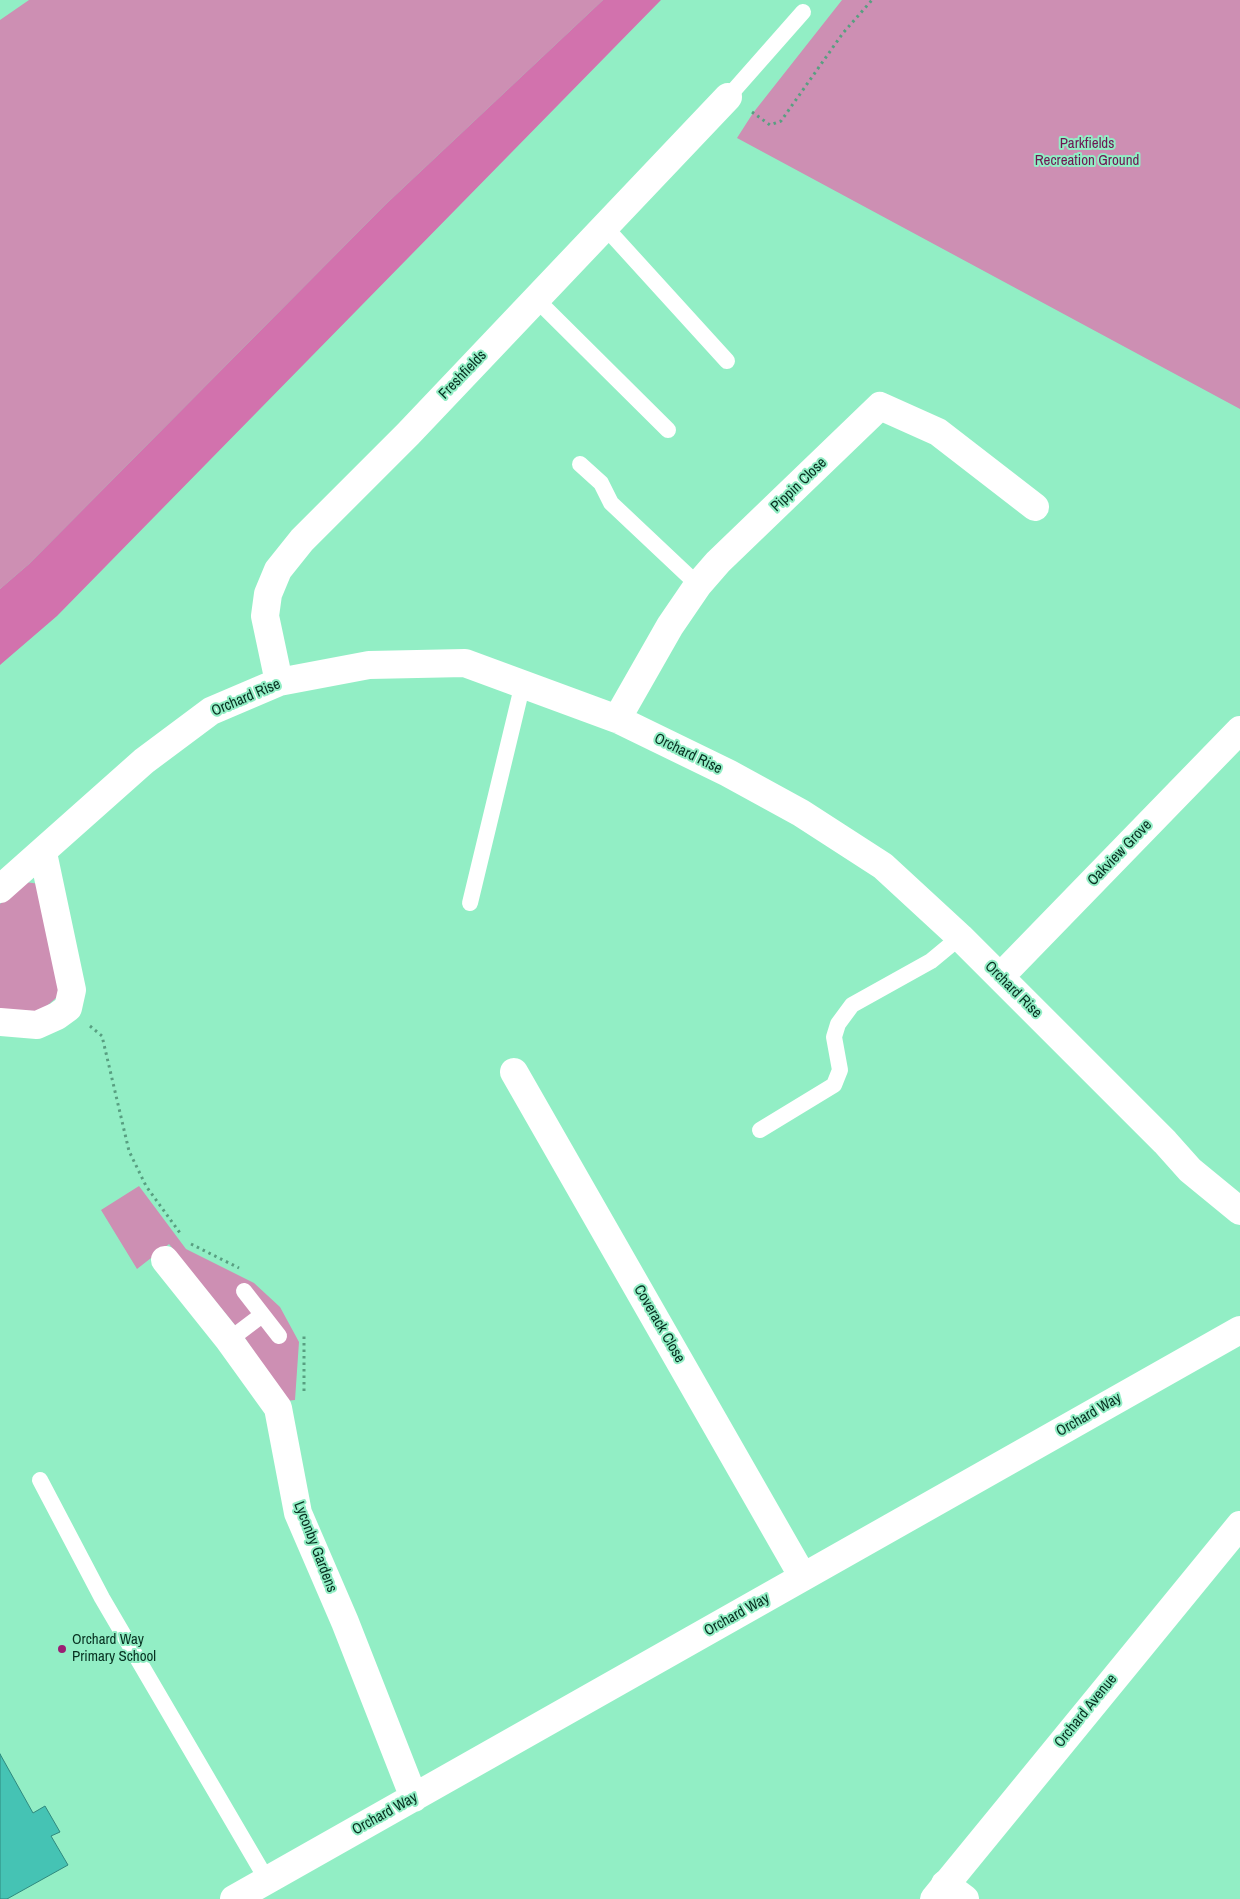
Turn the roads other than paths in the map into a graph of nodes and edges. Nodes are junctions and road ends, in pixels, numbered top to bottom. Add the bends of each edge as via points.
1 (803, 12) dead end
2 (728, 97) joint
3 (605, 227) junction
4 (536, 299) junction
5 (727, 361) dead end
6 (668, 430) dead end
7 (580, 464) dead end
8 (1035, 506) dead end
9 (698, 585) junction
10 (279, 682) junction
11 (523, 683) junction
12 (617, 719) junction
13 (1240, 730) edge
14 (43, 853) junction
15 (0, 889) edge
16 (470, 903) dead end
17 (960, 937) junction
18 (1000, 977) junction
19 (0, 1022) edge
20 (514, 1072) dead end
21 (760, 1130) dead end
22 (1240, 1211) edge
23 (165, 1260) road end
24 (244, 1291) dead end
25 (262, 1315) junction
26 (1240, 1330) edge
27 (279, 1336) dead end
28 (229, 1340) junction
29 (40, 1480) dead end
30 (1240, 1525) edge
31 (803, 1577) junction
32 (414, 1798) junction
33 (267, 1880) junction
34 (948, 1894) edge
35 (234, 1899) edge

1 - 2 lane
2 - 3 street, Freshfields
3 - 4 street, Freshfields
3 - 5 lane
4 - 6 lane
4 - 10 street, Freshfields via 302,540 278,570 268,594 265,616
7 - 9 lane via 601,484 611,502
8 - 9 street, Pippin Close via 938,432 880,406
9 - 12 street, Pippin Close via 670,626
10 - 11 street, Orchard Rise via 369,665 465,664
10 - 14 street, Orchard Rise via 211,711 144,761
11 - 12 street, Orchard Rise
11 - 16 lane
12 - 17 street, Orchard Rise via 728,773 845,840 883,866
13 - 18 street, Oakview Grove
14 - 15 street, Orchard Rise
14 - 19 street via 72,990 68,1008 36,1025
17 - 18 street, Orchard Rise
17 - 21 lane via 931,961 852,1005 838,1024 834,1037 840,1070 834,1085
18 - 22 street, Orchard Rise via 1190,1170
20 - 31 street, Coverack Close
23 - 28 street, Lyconby Gardens
24 - 25 lane
25 - 27 lane
25 - 28 lane
26 - 31 street, Orchard Way
28 - 32 street, Lyconby Gardens via 278,1408 298,1513
29 - 33 lane via 102,1598
30 - 34 street, Orchard Avenue
31 - 32 street, Orchard Way
32 - 33 street, Orchard Way
33 - 35 street, Orchard Way

